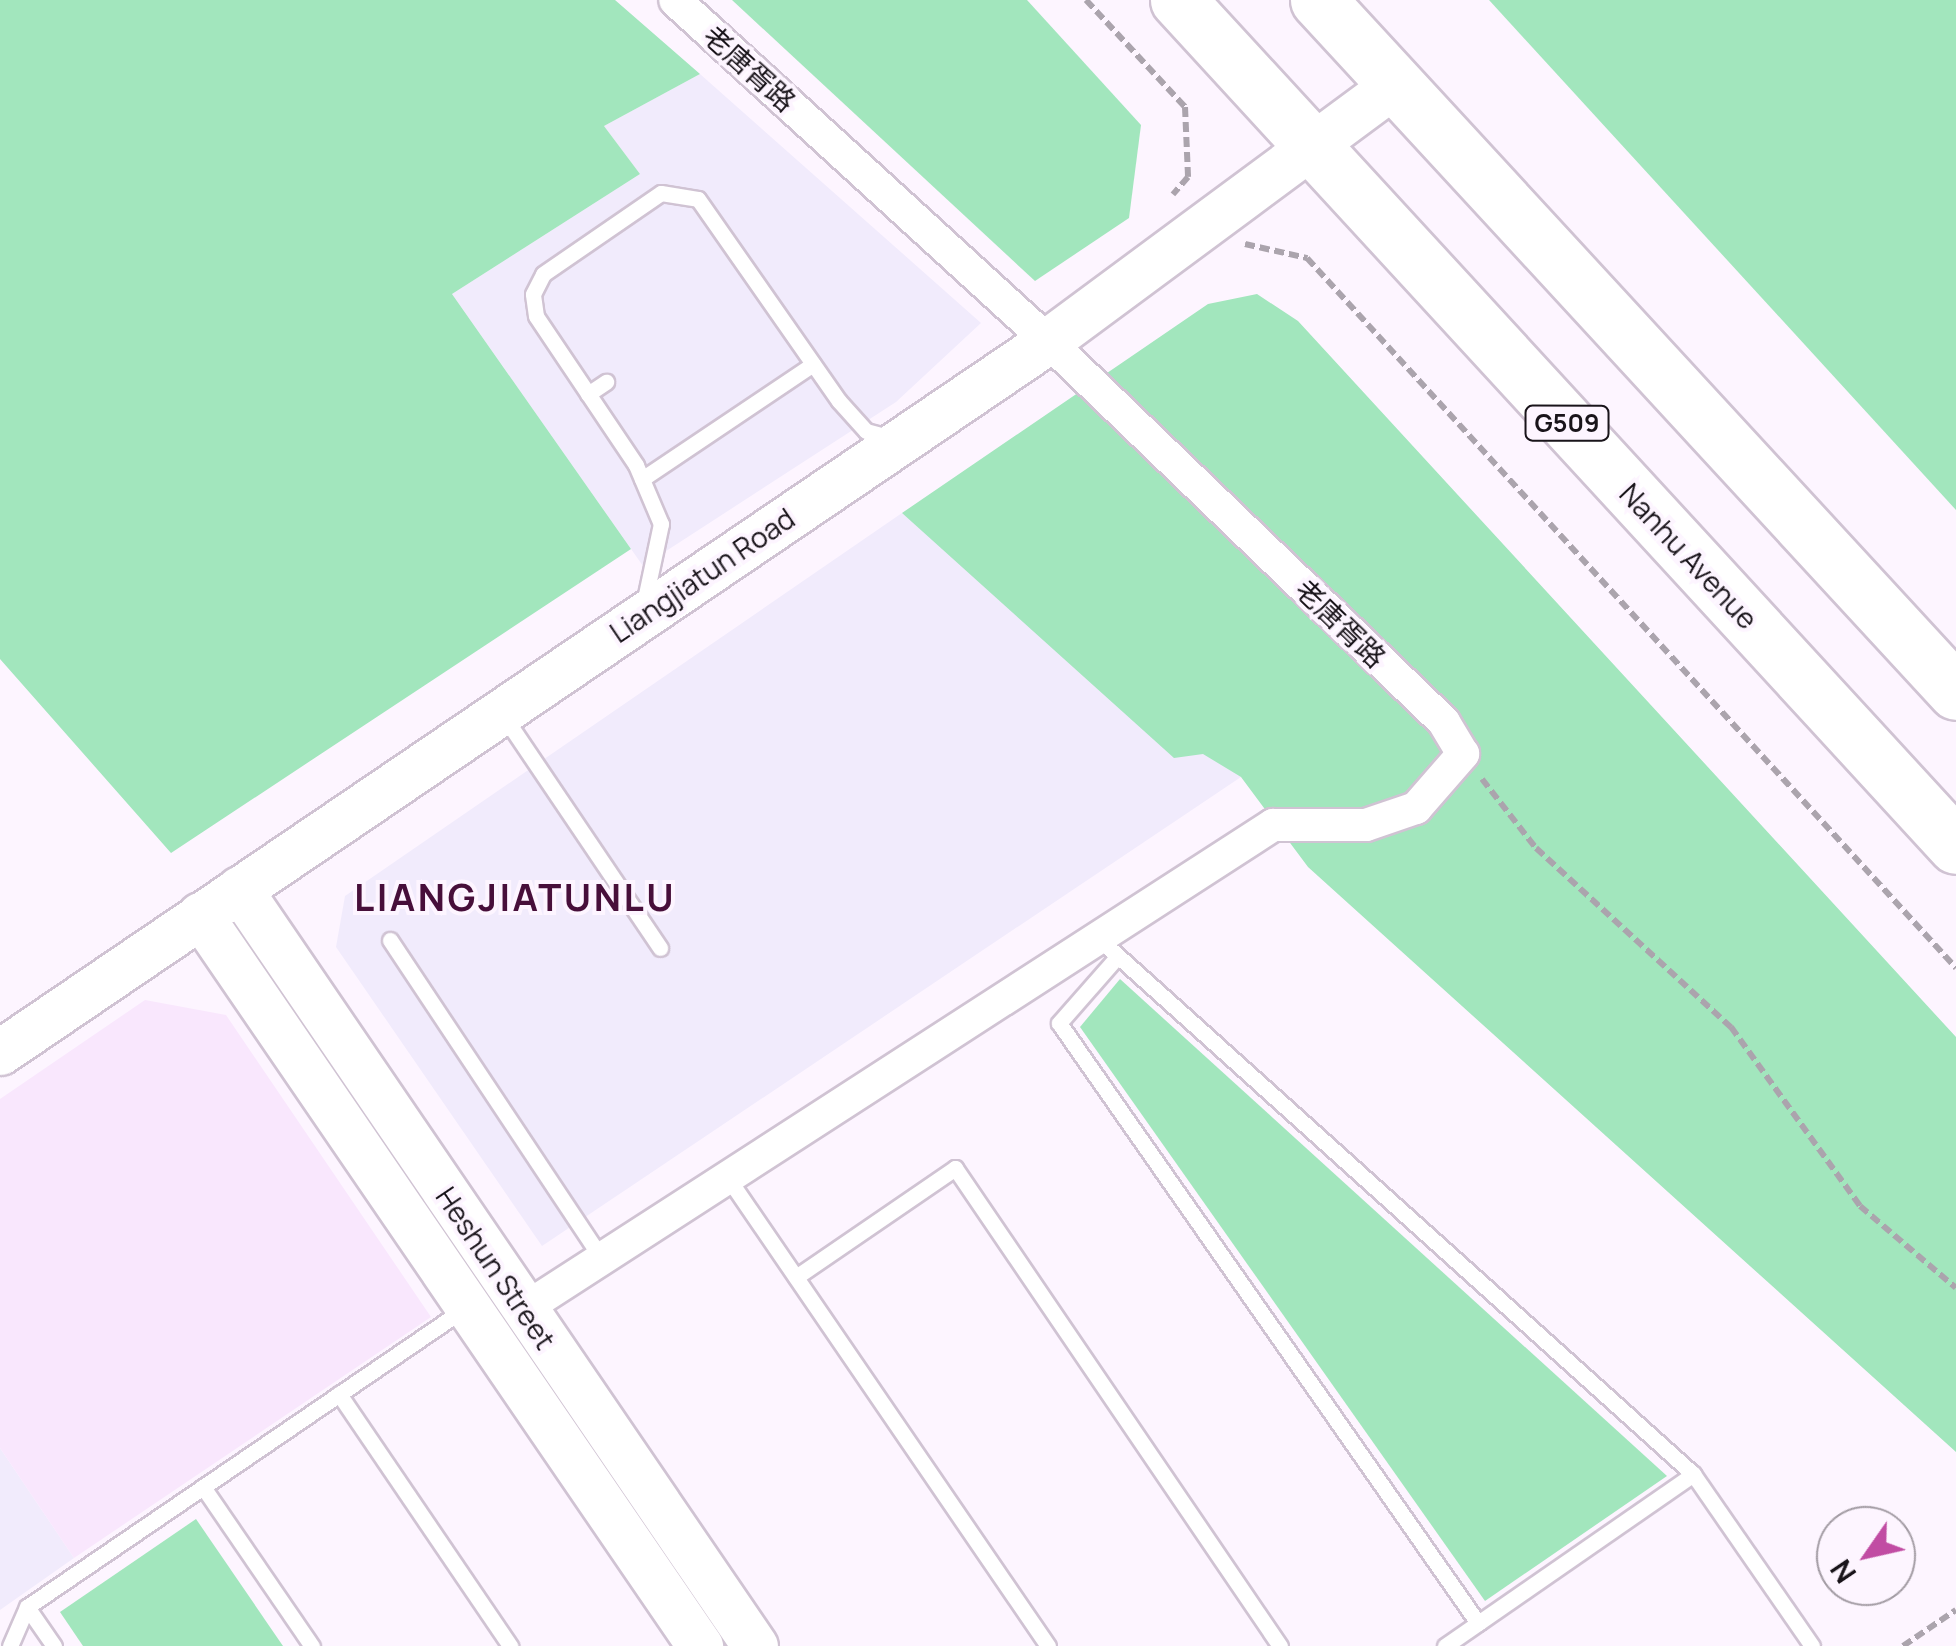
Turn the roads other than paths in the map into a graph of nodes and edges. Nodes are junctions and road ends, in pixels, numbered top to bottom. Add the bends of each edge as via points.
1 (675, 0) edge
2 (1178, 0) edge
3 (1318, 0) edge
4 (1394, 84) junction
5 (1315, 150) junction
6 (1048, 341) junction
7 (812, 364) junction
8 (606, 382) dead end
9 (588, 394) junction
10 (902, 440) junction
11 (642, 479) junction
12 (635, 621) junction
13 (1956, 692) edge
14 (500, 712) junction
15 (1956, 846) edge
16 (238, 888) junction
17 (200, 915) junction
18 (390, 940) dead end
19 (660, 948) dead end
20 (1108, 948) junction
21 (0, 1052) edge
22 (728, 1178) junction
23 (602, 1259) junction
24 (796, 1277) junction
25 (468, 1306) junction
26 (524, 1310) junction
27 (340, 1394) junction
28 (1693, 1474) junction
29 (203, 1487) junction
30 (27, 1607) junction
31 (1478, 1623) junction
32 (10, 1646) edge
33 (54, 1646) edge
34 (312, 1646) edge
35 (510, 1646) edge
36 (700, 1646) edge
37 (755, 1646) edge
38 (1048, 1646) edge
39 (1280, 1646) edge
40 (1445, 1646) edge
41 (1812, 1646) edge

1 - 6 street, 老唐胥路
2 - 5 highway, Nanhu Avenue / G509
3 - 4 highway
4 - 5 street, Liangjiatun Road
4 - 13 highway
5 - 6 street, Liangjiatun Road
5 - 15 highway, Nanhu Avenue / G509
6 - 10 street, Liangjiatun Road
6 - 20 street, 老唐胥路 via 1444,722 1463,754 1416,808 1366,825 1273,825
7 - 9 lane via 698,199 662,193 543,274 533,294 536,316
7 - 10 lane via 866,430
7 - 11 lane
8 - 9 lane
9 - 11 lane
10 - 12 street, Liangjiatun Road
11 - 12 lane via 660,524 657,571
12 - 14 street, Liangjiatun Road
14 - 16 street, Liangjiatun Road
14 - 19 lane
16 - 17 street, Liangjiatun Road
16 - 26 street, Heshun Street
17 - 21 street, Liangjiatun Road
17 - 25 street, Heshun Street
18 - 23 lane
20 - 22 street
20 - 28 lane
20 - 31 lane via 1059,1024
22 - 23 street
22 - 24 lane
23 - 26 street
24 - 38 lane
24 - 39 lane via 956,1168
25 - 27 lane
25 - 36 street, Heshun Street
26 - 37 street, Heshun Street
27 - 29 lane
27 - 35 lane
28 - 31 lane
28 - 41 lane
29 - 30 lane
29 - 34 lane
30 - 32 lane
30 - 33 lane
31 - 40 lane

